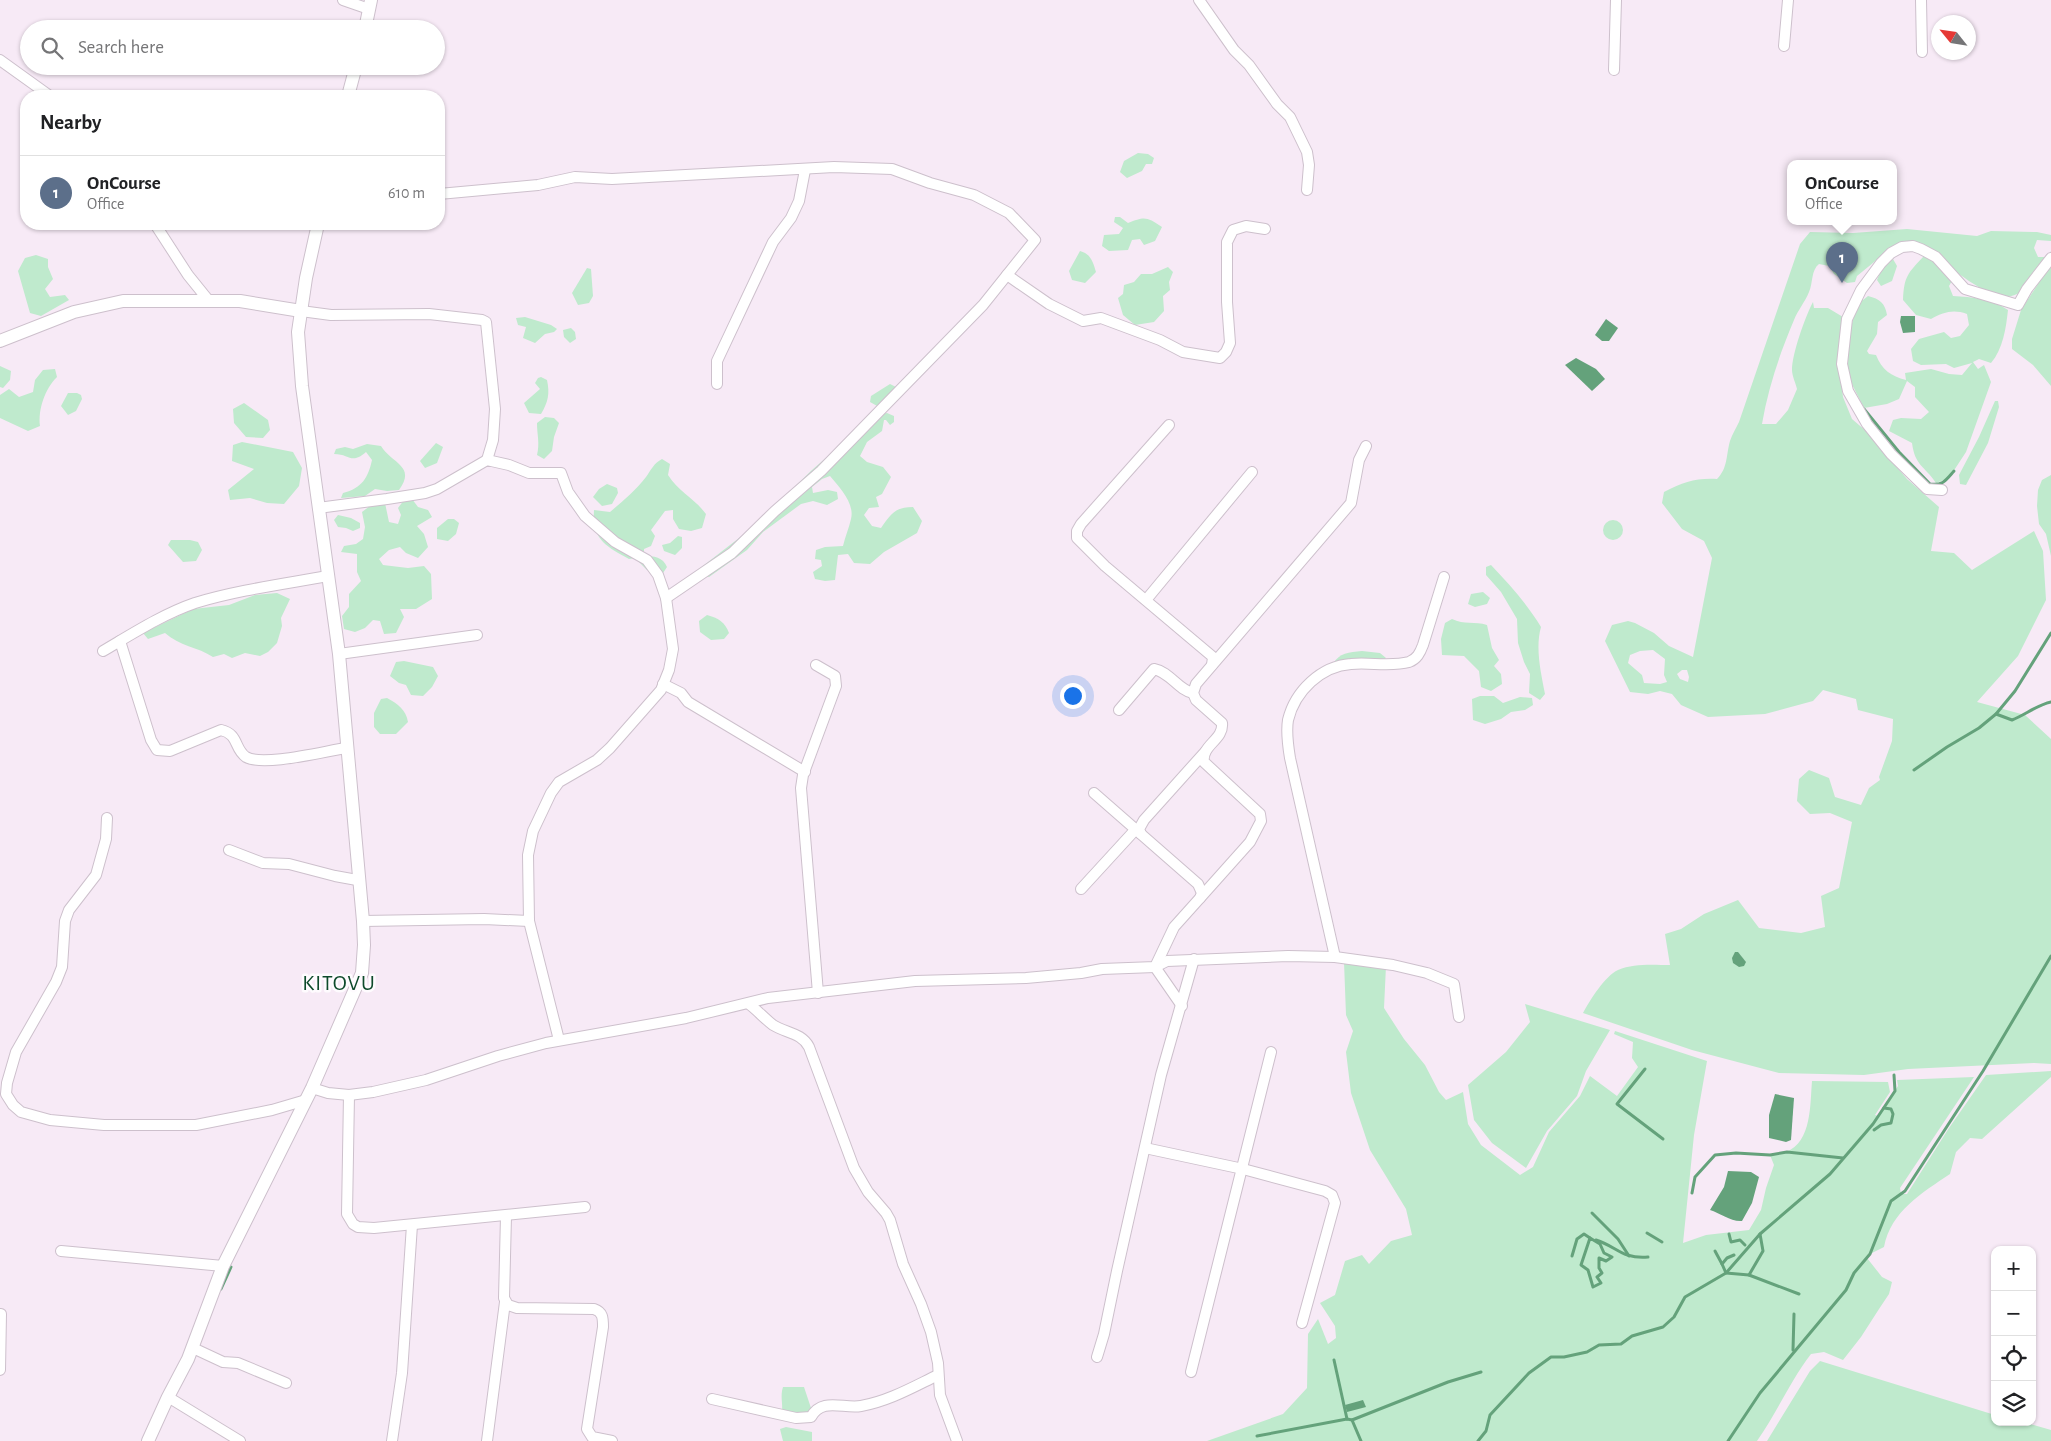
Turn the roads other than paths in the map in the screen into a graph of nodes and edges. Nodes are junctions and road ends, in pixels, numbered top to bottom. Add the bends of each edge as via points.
1 (343, 0) edge
2 (1199, 0) edge
3 (1616, 0) edge
4 (1788, 0) edge
5 (1921, 0) edge
6 (370, 5) edge
7 (367, 20) edge
8 (1784, 46) dead end
9 (1922, 52) dead end
10 (0, 60) edge
11 (1614, 70) dead end
12 (20, 74) edge
13 (21, 75) edge
14 (354, 75) edge
15 (42, 90) edge
16 (350, 90) edge
17 (805, 170) junction
18 (1307, 190) dead end
19 (445, 193) edge
20 (1264, 229) dead end
21 (159, 230) edge
22 (317, 230) edge
23 (2051, 258) edge
24 (1008, 275) junction
25 (209, 301) junction
26 (301, 311) junction
27 (0, 342) edge
28 (717, 384) dead end
29 (1168, 425) dead end
30 (1366, 446) dead end
31 (487, 460) junction
32 (1252, 472) dead end
33 (1942, 490) dead end
34 (318, 508) junction
35 (328, 576) junction
36 (1444, 577) dead end
37 (666, 598) junction
38 (1146, 600) junction
39 (477, 636) dead end
40 (120, 641) junction
41 (103, 651) dead end
42 (339, 654) junction
43 (816, 665) dead end
44 (1212, 665) junction
45 (663, 684) junction
46 (1193, 693) junction
47 (1120, 710) dead end
48 (346, 748) junction
49 (1206, 751) junction
50 (805, 772) junction
51 (1094, 793) dead end
52 (107, 818) dead end
53 (1138, 832) junction
54 (228, 850) dead end
55 (358, 880) junction
56 (1080, 889) dead end
57 (1200, 898) junction
58 (362, 921) junction
59 (529, 921) junction
60 (1335, 957) junction
61 (1194, 959) junction
62 (1155, 967) junction
63 (818, 993) junction
64 (749, 1004) junction
65 (1182, 1006) junction
66 (1459, 1017) dead end
67 (559, 1040) junction
68 (1271, 1052) dead end
69 (309, 1094) junction
70 (349, 1094) junction
71 (1145, 1148) junction
72 (1243, 1169) junction
73 (585, 1207) dead end
74 (506, 1216) junction
75 (412, 1225) junction
76 (61, 1251) dead end
77 (223, 1266) junction
78 (505, 1302) junction
79 (1, 1314) edge
80 (1302, 1323) dead end
81 (193, 1348) junction
82 (1097, 1357) dead end
83 (0, 1370) edge
84 (1191, 1372) dead end
85 (938, 1375) junction
86 (286, 1383) dead end
87 (168, 1397) junction
88 (712, 1399) dead end
89 (148, 1441) edge
90 (240, 1441) edge
91 (392, 1441) edge
92 (487, 1441) edge
93 (612, 1441) edge
94 (957, 1441) edge

1 - 6 street
2 - 18 street via 1234,50 1290,117 1306,152 1309,165
3 - 11 street
4 - 8 street
5 - 9 street
6 - 7 street
10 - 12 street
13 - 15 street
14 - 16 street
17 - 19 street via 612,179 575,177 538,185
17 - 24 street via 834,167 892,169 974,195 1009,213 1035,241
17 - 28 street via 795,209 773,242 717,360
20 - 24 street via 1246,226 1233,230 1227,242 1230,343 1220,358 1183,352 1101,318 1083,322 1049,304
21 - 25 street
22 - 26 street
23 - 33 street via 2018,305 1965,289 1936,257 1913,246 1902,247 1891,253 1869,276 1847,319 1842,364 1848,390 1867,424 1891,454 1927,489
24 - 37 street via 984,305 821,470 732,553
25 - 26 street via 240,301
25 - 27 street via 123,301 74,312
26 - 31 street via 331,315 429,314 486,322 495,409 493,440
26 - 34 street via 298,332 302,386
29 - 38 street via 1077,531 1077,538 1083,545
30 - 44 street via 1359,460 1351,503
31 - 34 street via 425,492
31 - 37 street via 530,473 561,473 568,492 584,516 615,542 647,560 658,575
32 - 38 street
34 - 35 street
35 - 40 street via 194,604
35 - 42 street
36 - 60 street via 1423,645 1415,659 1393,664 1348,664 1326,671 1311,681 1298,696 1288,722 1290,758
37 - 45 street via 673,649
38 - 44 street via 1213,657
39 - 42 street
40 - 41 street
40 - 48 street via 157,750 170,751 221,730 234,737 244,756 254,761
42 - 48 street
43 - 50 street via 835,676 836,686
44 - 46 street via 1196,684
45 - 50 street
45 - 59 street via 653,700 610,748 597,760 560,782 551,792 533,831 528,855
46 - 47 street via 1186,692 1162,670 1154,669
46 - 49 street via 1196,700 1222,723 1220,736
48 - 55 street
49 - 53 street via 1144,820
49 - 57 street via 1204,762 1260,814 1261,821 1250,842
50 - 63 street via 800,788
51 - 53 street
52 - 69 street via 106,839 96,875 69,910 65,921 62,967 16,1052 6,1094 13,1105 21,1112 50,1120 104,1125 196,1125 272,1110
53 - 56 street
53 - 57 street via 1198,884 1202,893
54 - 55 street via 263,863 289,864
55 - 58 street
57 - 62 street via 1174,927
58 - 59 street
58 - 69 street via 362,973
59 - 67 street
60 - 61 street
60 - 66 street via 1409,968 1451,982 1456,987
61 - 62 street via 1167,961
61 - 65 street
62 - 63 street via 1102,969 1026,978 915,981
62 - 65 street
63 - 64 street via 768,998
64 - 67 street
64 - 85 street via 773,1024 806,1041 854,1168 890,1220 903,1264 931,1332
65 - 71 street
67 - 70 street via 517,1050 426,1080
68 - 72 street
69 - 70 street
69 - 77 street
70 - 75 street via 347,1214 358,1227
71 - 72 street
71 - 82 street
72 - 80 street via 1325,1190 1334,1199
72 - 84 street
73 - 74 street
74 - 75 street
74 - 78 street
75 - 91 street via 402,1373
76 - 77 street
77 - 81 street
78 - 92 street
78 - 93 street via 516,1308 594,1309 600,1312 603,1327 587,1429 592,1437
79 - 83 street
81 - 86 street via 223,1362 238,1363
81 - 87 street
85 - 88 street via 885,1400 859,1406 820,1406 808,1419
85 - 94 street via 943,1404
87 - 89 street
87 - 90 street

